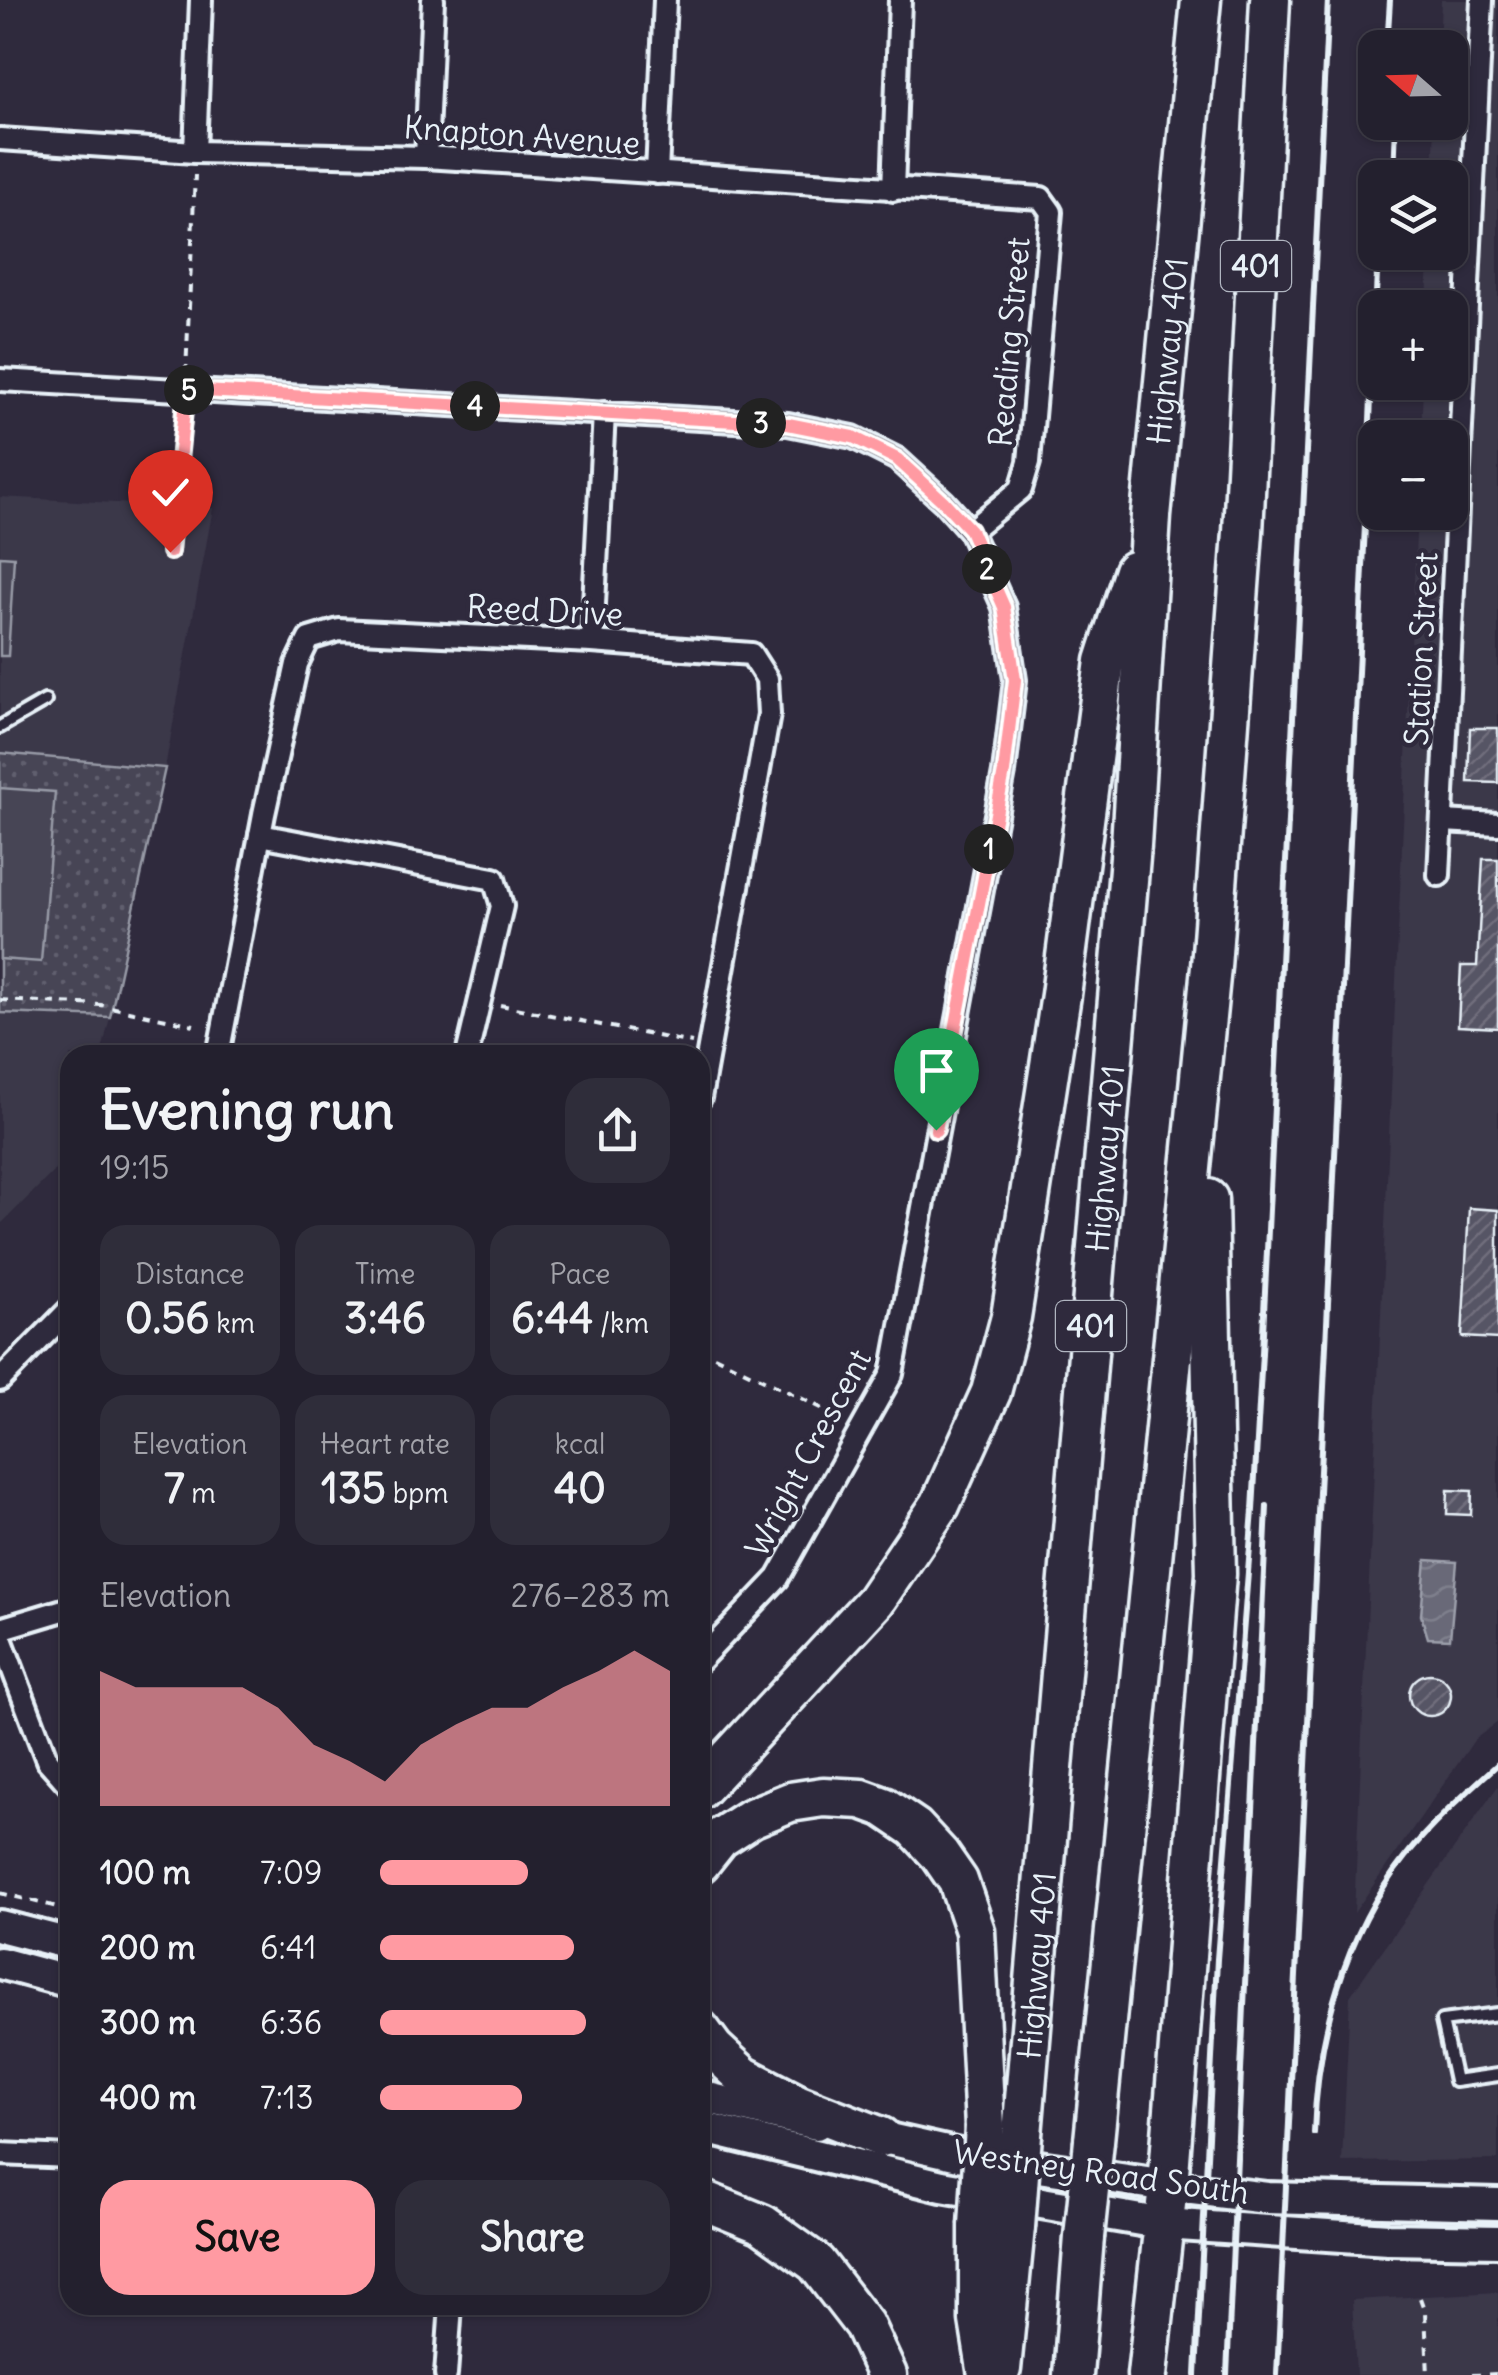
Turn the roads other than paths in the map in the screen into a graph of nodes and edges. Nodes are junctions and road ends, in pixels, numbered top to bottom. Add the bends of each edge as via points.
1 (200, 0) edge
2 (434, 0) edge
3 (666, 0) edge
4 (900, 0) edge
5 (1201, 0) edge
6 (1270, 0) edge
7 (1482, 0) edge
8 (0, 138) edge
9 (195, 152) junction
10 (426, 157) junction
11 (657, 173) junction
12 (893, 190) junction
13 (1040, 198) joint
14 (0, 380) edge
15 (604, 413) junction
16 (1151, 516) junction
17 (970, 530) junction
18 (592, 642) junction
19 (46, 700) dead end
20 (0, 727) edge
21 (1443, 822) junction
22 (1498, 824) edge
23 (260, 835) junction
24 (1439, 875) dead end
25 (1211, 966) junction
26 (220, 1045) edge
27 (470, 1045) edge
28 (709, 1045) edge
29 (60, 1319) edge
30 (0, 1380) edge
31 (60, 1611) edge
32 (0, 1628) edge
33 (0, 1636) edge
34 (710, 1649) edge
35 (60, 1775) edge
36 (710, 1777) edge
37 (710, 1850) edge
38 (0, 1926) edge
39 (60, 1941) edge
40 (0, 1964) edge
41 (60, 1979) edge
42 (1498, 2014) edge
43 (710, 2044) edge
44 (1498, 2074) edge
45 (710, 2098) edge
46 (710, 2129) edge
47 (881, 2136) junction
48 (0, 2154) edge
49 (60, 2157) edge
50 (1168, 2186) junction
51 (710, 2203) edge
52 (1498, 2204) edge
53 (1164, 2224) junction
54 (997, 2227) junction
55 (1498, 2241) edge
56 (450, 2315) edge
57 (446, 2375) edge
58 (887, 2375) edge
59 (988, 2375) edge
60 (1000, 2375) edge
61 (1073, 2375) edge
62 (1147, 2375) edge

1 - 9 street
2 - 10 street
3 - 11 street
4 - 12 street
5 - 16 highway, Highway 401 / 401
6 - 25 highway, 401 via 1243,532
7 - 21 street, Station Street
8 - 9 street, Knapton Avenue
9 - 10 street, Knapton Avenue
10 - 11 street, Knapton Avenue
11 - 12 street, Knapton Avenue
12 - 13 street, Knapton Avenue
13 - 17 street, Reading Street via 1051,212 1028,462 1021,489
14 - 15 street, Wright Crescent
15 - 17 street, Wright Crescent via 788,424 853,437 897,459
15 - 18 street
16 - 36 highway via 1106,660 1017,1279 991,1392 940,1505 875,1601
16 - 54 highway, Highway 401 / 401, bridge via 1130,864 1022,2135
17 - 34 street, Wright Crescent via 1004,607 1015,680 892,1374 778,1578
18 - 23 street, Reed Drive via 339,630 308,640
18 - 28 street, Reed Drive via 751,654 767,678 768,714
19 - 20 lane
21 - 22 street
21 - 24 street, Station Street
23 - 26 street, Reed Drive
23 - 27 street via 494,878 502,906
25 - 50 highway via 1207,1164 1216,1574
25 - 61 highway, 401, bridge
29 - 30 street
31 - 32 street
33 - 35 street via 47,1760
37 - 54 highway, bridge via 751,1818 823,1797 884,1807 940,1855 958,1881 975,1931 984,2128
38 - 39 main road
40 - 41 main road
42 - 44 lane via 1442,2021 1455,2081
43 - 47 highway via 744,2076
45 - 47 main road, Westney Road South
46 - 53 main road, Westney Road South via 942,2186
47 - 50 main road, Westney Road South via 964,2156
48 - 49 street
50 - 52 main road, Westney Road South via 1267,2198
50 - 53 highway
51 - 58 highway via 762,2224 816,2263 864,2325
53 - 55 main road, Westney Road South
53 - 62 highway
54 - 59 highway via 979,2320
54 - 60 highway, Highway 401 / 401
56 - 57 street

